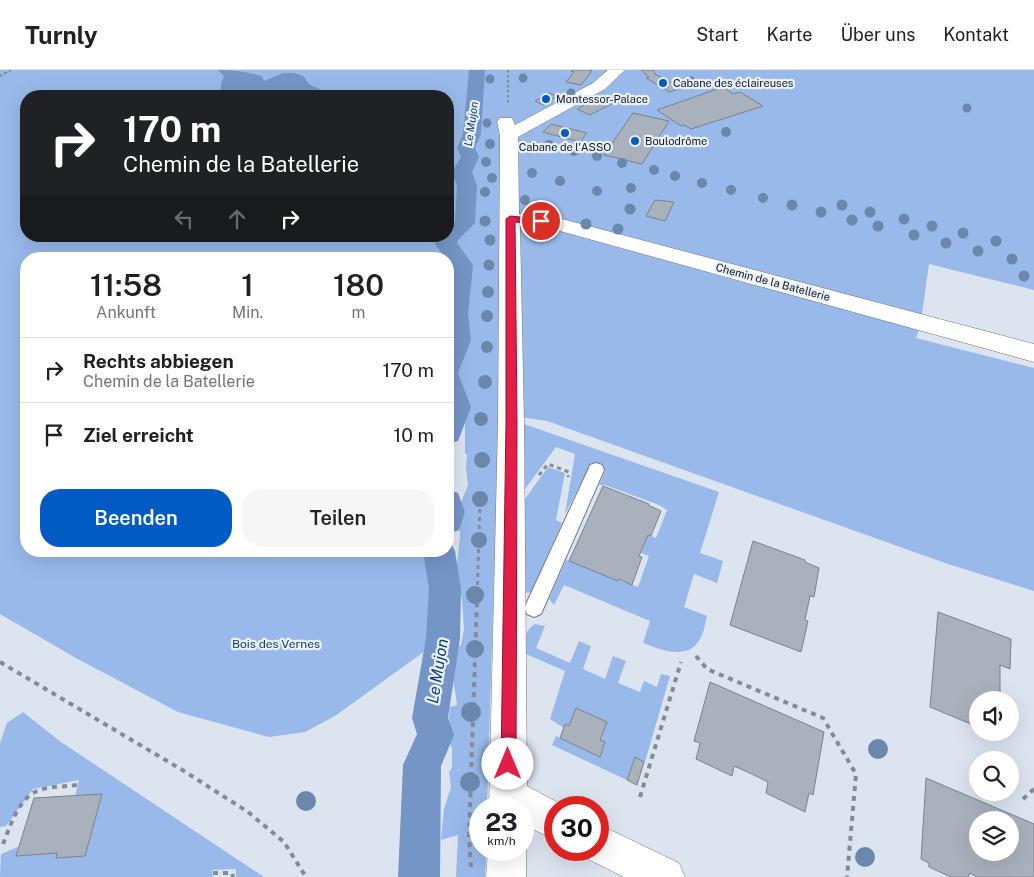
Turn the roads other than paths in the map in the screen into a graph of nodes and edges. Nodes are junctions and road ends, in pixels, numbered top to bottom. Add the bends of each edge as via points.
1 (617, 70) edge
2 (510, 219) junction
3 (1034, 353) edge
4 (596, 470) dead end
5 (534, 608) dead end
6 (508, 796) edge
7 (609, 849) edge
8 (507, 861) edge
9 (506, 877) edge
10 (665, 877) edge

1 - 2 street via 599,86 508,128
2 - 3 street, Chemin de la Batellerie via 562,225
2 - 6 street
4 - 5 lane
7 - 10 street
8 - 9 street

